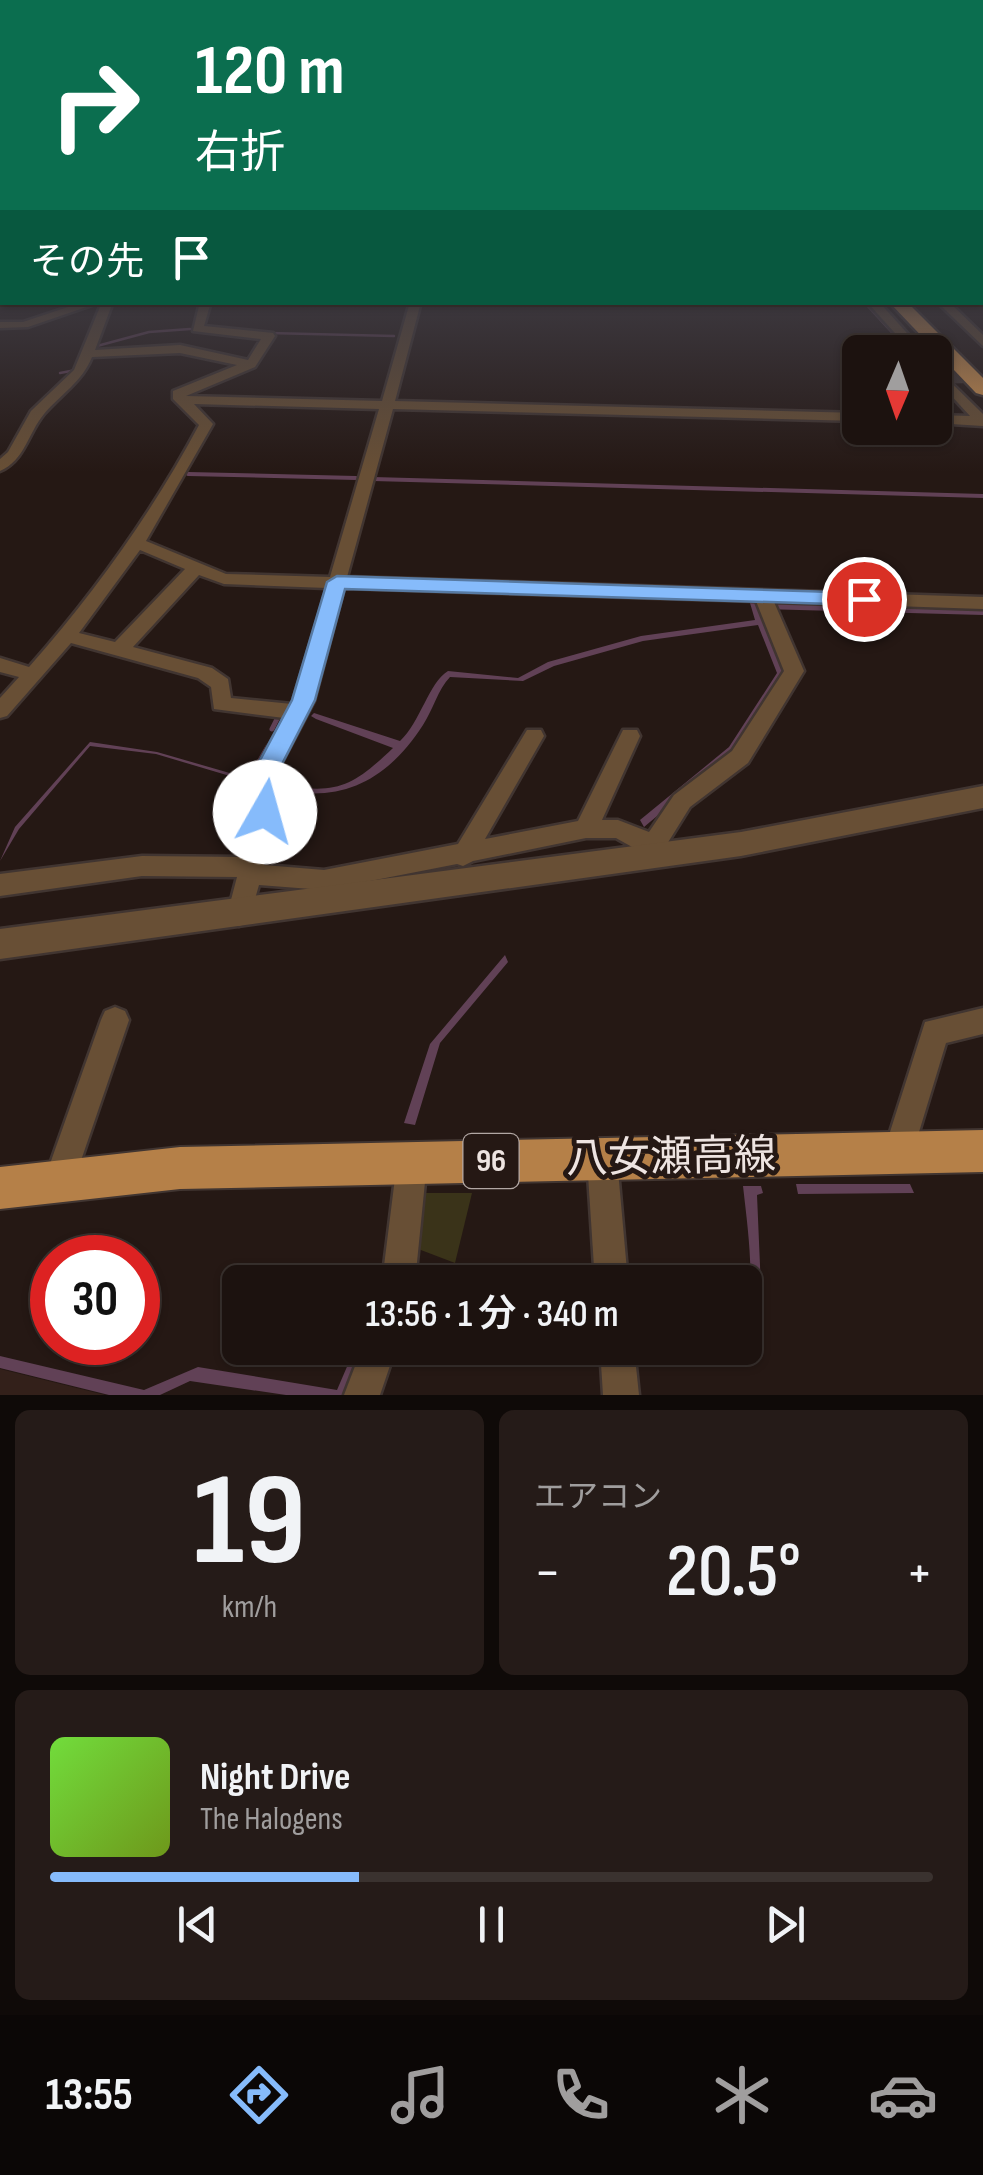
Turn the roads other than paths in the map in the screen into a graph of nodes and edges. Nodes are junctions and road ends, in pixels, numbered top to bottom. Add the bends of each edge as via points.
1 (93, 341) edge
2 (266, 341) edge
3 (405, 341) edge
4 (936, 341) edge
5 (954, 341) edge
6 (88, 354) junction
7 (251, 364) junction
8 (983, 369) edge
9 (952, 386) edge
10 (983, 389) edge
11 (185, 400) junction
12 (387, 404) junction
13 (842, 417) edge
14 (952, 420) edge
15 (982, 421) edge
16 (20, 436) junction
17 (0, 437) edge
18 (0, 467) edge
19 (136, 543) junction
20 (198, 566) junction
21 (337, 582) junction
22 (763, 602) junction
23 (983, 603) edge
24 (68, 636) junction
25 (122, 647) junction
26 (0, 665) edge
27 (34, 675) junction
28 (0, 710) edge
29 (295, 712) junction
30 (534, 736) dead end
31 (630, 736) dead end
32 (983, 797) edge
33 (586, 829) junction
34 (657, 849) junction
35 (463, 856) junction
36 (250, 871) junction
37 (0, 885) edge
38 (239, 915) junction
39 (0, 944) edge
40 (115, 1020) dead end
41 (983, 1021) edge
42 (983, 1152) edge
43 (898, 1154) junction
44 (602, 1159) junction
45 (412, 1162) junction
46 (60, 1178) junction
47 (0, 1188) edge
48 (400, 1265) edge
49 (611, 1265) edge
50 (373, 1365) edge
51 (618, 1365) edge
52 (362, 1395) edge
53 (620, 1395) edge

1 - 6 street
2 - 7 street
3 - 12 street
4 - 10 highway
5 - 8 highway
6 - 7 street via 180,350
6 - 16 street via 77,376
7 - 11 street via 184,386 178,396
9 - 15 street
11 - 12 street
11 - 19 street via 206,424
12 - 13 street
12 - 21 street
14 - 15 street
16 - 17 street
16 - 18 street
19 - 20 street
19 - 24 street
20 - 21 street via 224,578
20 - 25 street
21 - 22 street
21 - 29 street
22 - 23 street
22 - 34 street via 794,671 740,757 682,801
24 - 25 street
24 - 27 street
25 - 29 street via 205,674 221,684 222,704
26 - 27 street
27 - 28 street
29 - 36 street via 270,764
30 - 35 street
31 - 33 street
32 - 34 street via 741,844
33 - 34 street via 618,829
33 - 35 street
34 - 38 street
35 - 36 street via 324,880
36 - 37 street via 142,866
36 - 38 street
38 - 39 street
40 - 46 street
41 - 43 street via 935,1032
42 - 43 main road, 八女瀬高線 / 96
43 - 44 main road, 八女瀬高線 / 96
44 - 45 main road, 八女瀬高線 / 96
44 - 49 street
45 - 46 main road, 八女瀬高線 / 96
45 - 48 street
46 - 47 main road, 八女瀬高線 / 96
50 - 52 street
51 - 53 street

